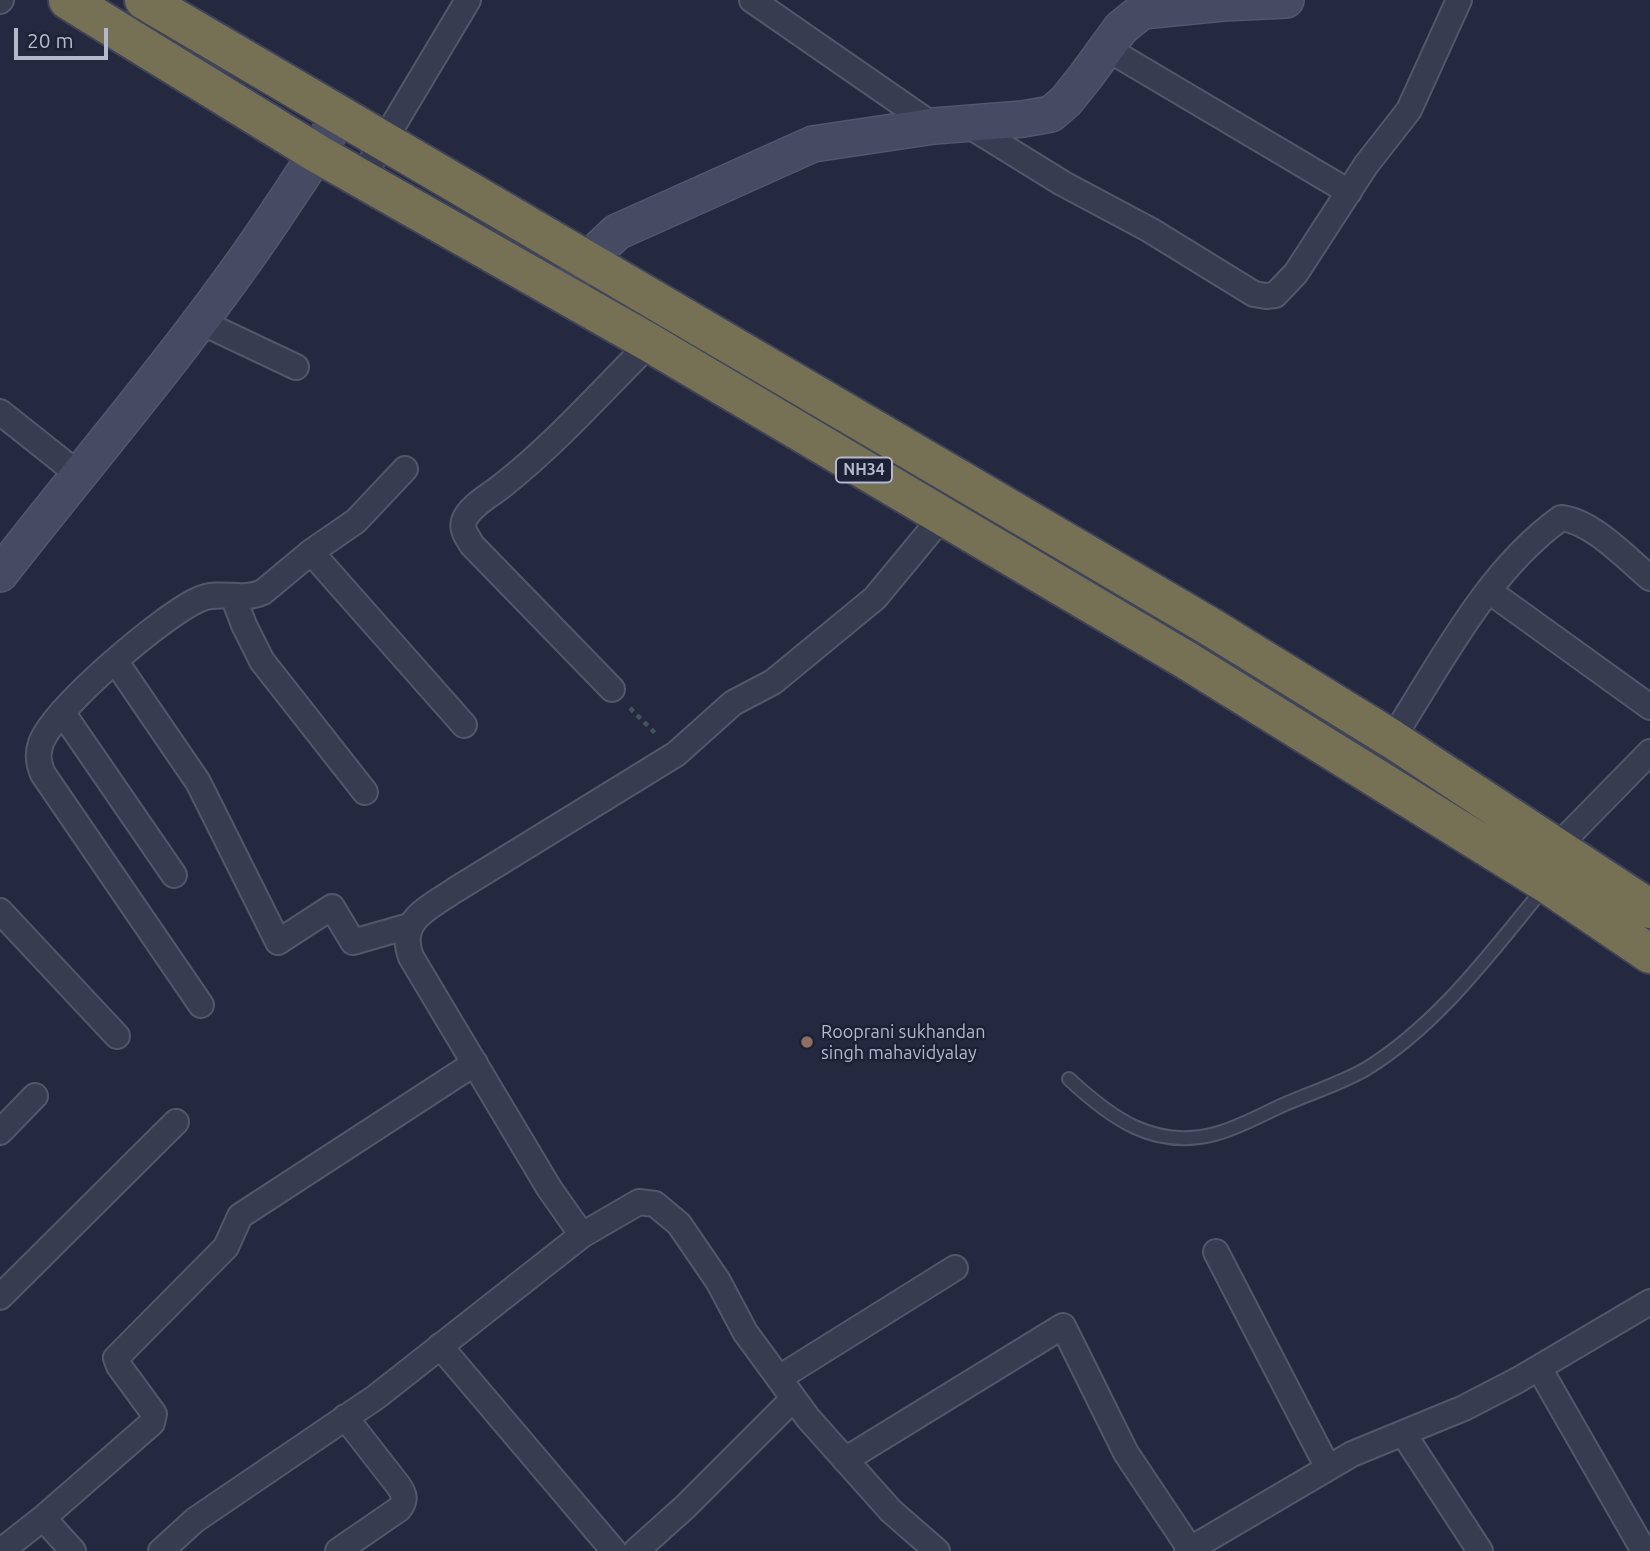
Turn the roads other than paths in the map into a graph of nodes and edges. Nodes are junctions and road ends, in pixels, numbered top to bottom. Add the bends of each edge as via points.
1 (68, 0) edge
2 (144, 0) edge
3 (468, 0) edge
4 (752, 0) edge
5 (1286, 0) edge
6 (1460, 0) edge
7 (1137, 5) edge
8 (1106, 48) junction
9 (339, 116) junction
10 (950, 124) junction
11 (382, 142) junction
12 (318, 154) junction
13 (362, 179) junction
14 (1349, 192) junction
15 (587, 260) junction
16 (563, 294) junction
17 (201, 323) junction
18 (650, 343) junction
19 (296, 367) dead end
20 (0, 412) edge
21 (405, 469) dead end
22 (78, 474) junction
23 (943, 517) junction
24 (311, 552) junction
25 (0, 574) edge
26 (1650, 578) edge
27 (1489, 591) junction
28 (233, 596) junction
29 (1209, 626) junction
30 (1185, 660) junction
31 (116, 662) junction
32 (612, 689) road end
33 (1650, 707) edge
34 (62, 712) junction
35 (464, 725) dead end
36 (1392, 738) junction
37 (1650, 752) edge
38 (365, 792) dead end
39 (1558, 846) junction
40 (174, 875) dead end
41 (1548, 884) junction
42 (1650, 909) edge
43 (0, 911) edge
44 (409, 926) junction
45 (1650, 954) edge
46 (201, 1005) dead end
47 (117, 1036) dead end
48 (475, 1063) junction
49 (1069, 1079) dead end
50 (35, 1096) dead end
51 (176, 1122) dead end
52 (0, 1132) edge
53 (582, 1235) junction
54 (1216, 1252) dead end
55 (955, 1268) dead end
56 (0, 1297) edge
57 (1650, 1302) edge
58 (440, 1346) junction
59 (1539, 1368) junction
60 (779, 1378) junction
61 (793, 1399) junction
62 (345, 1418) junction
63 (1403, 1433) junction
64 (845, 1460) junction
65 (1328, 1468) junction
66 (43, 1518) junction
67 (1188, 1550) edge
68 (1, 1551) edge
69 (74, 1551) edge
70 (161, 1551) edge
71 (338, 1551) edge
72 (614, 1551) edge
73 (636, 1551) edge
74 (937, 1551) edge
75 (1480, 1551) edge
76 (1644, 1551) edge

1 - 12 highway, NH34
2 - 9 highway, NH34
3 - 11 street
4 - 10 street
5 - 7 street
6 - 14 street via 1409,110
7 - 8 street
8 - 10 street via 1051,114
8 - 14 street
9 - 11 highway, NH34
9 - 12 street
10 - 14 street via 1150,230 1254,294 1275,295 1296,273
10 - 15 street via 813,144 617,232
11 - 13 street
11 - 15 highway, NH34
12 - 13 highway, NH34
12 - 17 street
13 - 16 highway, NH34
15 - 16 street
15 - 29 highway, NH34
16 - 18 highway, NH34
17 - 19 street
17 - 22 street
18 - 23 highway, NH34
18 - 32 street via 573,422 472,510 463,527 472,545
20 - 22 street
21 - 24 street via 356,521
22 - 25 street
23 - 30 highway, NH34
23 - 44 street via 875,598 773,682 733,703 676,754 455,890
24 - 28 street via 263,592
24 - 35 street
26 - 27 street via 1588,527 1561,518 1527,545
27 - 33 street
27 - 36 street
28 - 31 street via 213,595 187,606 158,624
28 - 38 street via 262,662
29 - 30 highway
29 - 36 highway, NH34
30 - 41 highway, NH34
31 - 34 street
31 - 44 street via 198,782 278,942 332,907 354,942
34 - 40 street
34 - 46 street via 42,741 38,765
36 - 39 highway, NH34
37 - 39 street
39 - 42 highway, NH34
41 - 45 highway, NH34
41 - 49 lane via 1459,989 1386,1056 1362,1071 1216,1134 1182,1139 1137,1129 1101,1109
43 - 47 street
44 - 48 street via 411,957
48 - 53 street
48 - 66 street via 240,1216 226,1247 116,1358 152,1411 152,1423
50 - 52 street
51 - 56 street
53 - 58 street
53 - 60 street via 639,1202 654,1204 679,1224
54 - 65 street
55 - 60 street
57 - 59 street
58 - 62 street
58 - 72 street
59 - 63 street via 1464,1408
59 - 76 street
60 - 61 street
61 - 64 street
61 - 73 street
62 - 70 street via 195,1520
62 - 71 street via 398,1485 404,1502
63 - 65 street
63 - 75 street
64 - 67 street via 1063,1326 1126,1453
64 - 74 street via 891,1511
65 - 67 street
66 - 68 street
66 - 69 street

